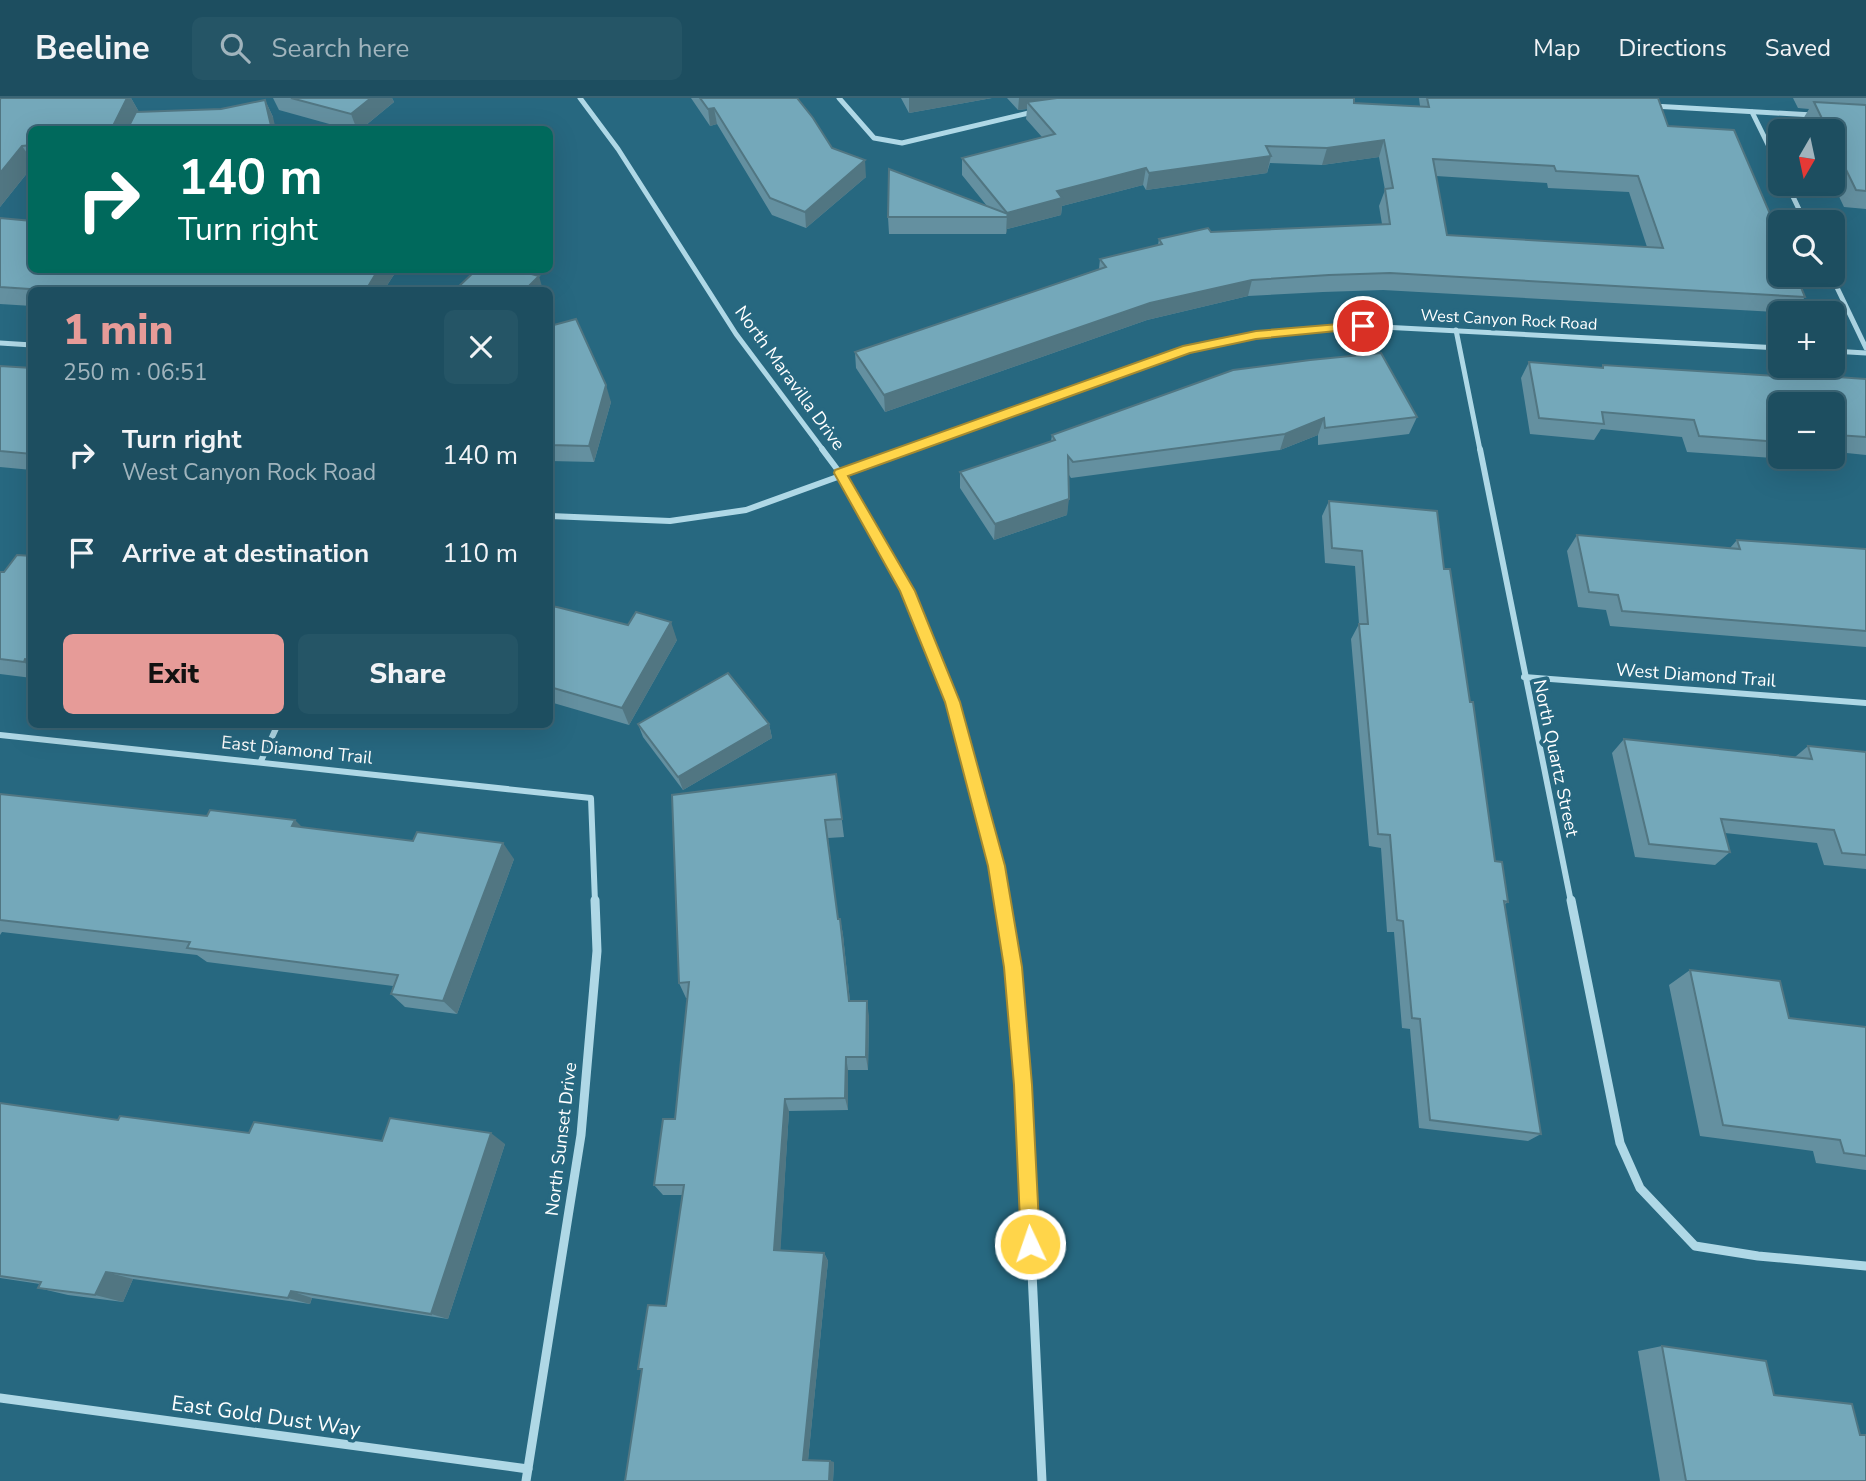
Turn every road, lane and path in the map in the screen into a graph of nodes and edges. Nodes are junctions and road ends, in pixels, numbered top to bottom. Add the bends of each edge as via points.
1 (580, 98) edge
2 (839, 98) edge
3 (1643, 106) edge
4 (1042, 110) edge
5 (1752, 111) junction
6 (1815, 115) edge
7 (1768, 144) edge
8 (1837, 287) edge
9 (1455, 330) junction
10 (0, 343) edge
11 (28, 345) edge
12 (1768, 347) edge
13 (1866, 348) edge
14 (1845, 352) edge
15 (1866, 353) edge
16 (840, 473) junction
17 (553, 516) edge
18 (1524, 677) junction
19 (1866, 703) edge
20 (276, 728) edge
21 (0, 735) edge
22 (261, 761) junction
23 (591, 798) joint
24 (1866, 1266) edge
25 (0, 1398) edge
26 (528, 1469) junction
27 (526, 1481) edge
28 (1042, 1481) edge

1 - 16 street, North Maravilla Drive via 618,149 736,334
2 - 4 street via 874,138 902,143
3 - 5 street
5 - 6 street
5 - 7 street
8 - 13 street
9 - 12 street, West Canyon Rock Road
9 - 16 street, West Canyon Rock Road via 1363,326 1256,335 1188,349
9 - 18 street, North Quartz Street
10 - 11 street
14 - 15 street
16 - 17 street, West Canyon Rock Road via 746,510 670,521
16 - 28 street, North Maravilla Drive via 907,591 952,702 996,866 1013,967 1023,1085
18 - 19 street, West Diamond Trail
18 - 24 street, North Quartz Street via 1620,1143 1640,1188 1695,1246
20 - 22 street
21 - 22 street, East Diamond Trail
22 - 23 street, East Diamond Trail
23 - 26 street, North Sunset Drive via 597,951 581,1135
25 - 26 street, East Gold Dust Way
26 - 27 street, North Sunset Drive

